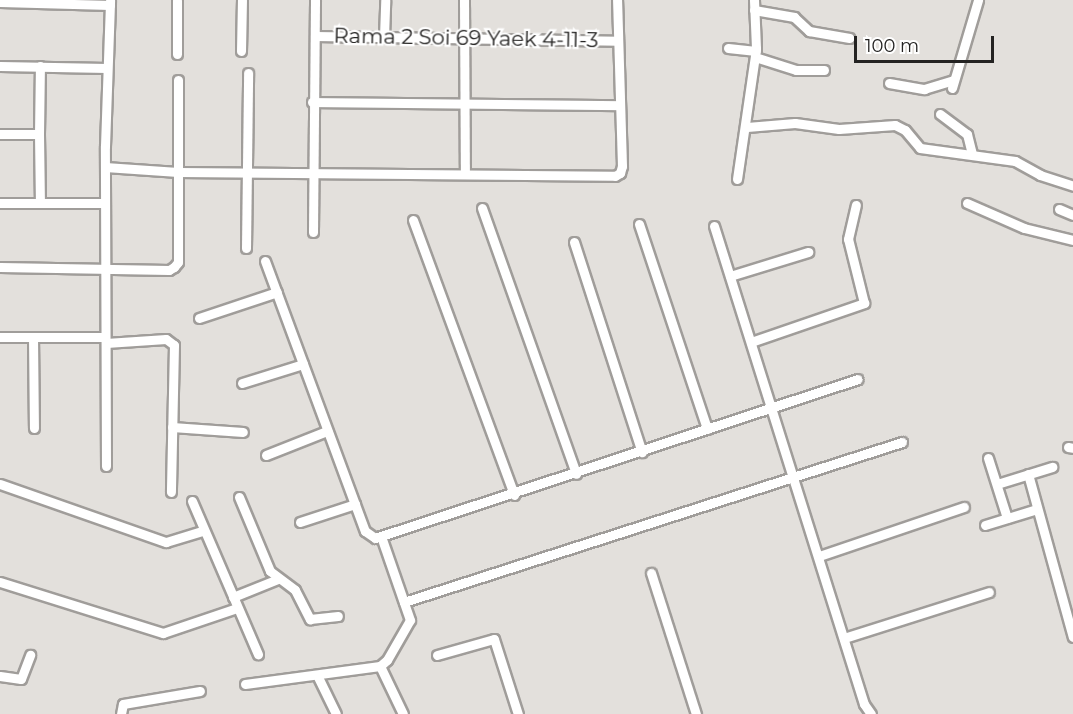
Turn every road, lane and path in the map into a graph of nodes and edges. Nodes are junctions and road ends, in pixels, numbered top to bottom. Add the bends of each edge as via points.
1 (177, 0) edge
2 (242, 0) edge
3 (315, 0) edge
4 (385, 0) edge
5 (464, 0) edge
6 (617, 0) edge
7 (978, 0) edge
8 (0, 2) edge
9 (110, 2) edge
10 (754, 5) edge
11 (315, 36) junction
12 (384, 37) junction
13 (464, 38) junction
14 (849, 38) dead end
15 (618, 41) junction
16 (728, 48) dead end
17 (241, 51) dead end
18 (177, 54) dead end
19 (756, 54) junction
20 (0, 66) edge
21 (40, 66) junction
22 (107, 68) junction
23 (824, 70) dead end
24 (248, 73) dead end
25 (178, 80) dead end
26 (889, 82) dead end
27 (312, 102) junction
28 (467, 103) junction
29 (620, 105) junction
30 (940, 114) dead end
31 (747, 127) junction
32 (0, 134) edge
33 (39, 134) junction
34 (972, 154) junction
35 (105, 167) junction
36 (178, 172) junction
37 (246, 172) junction
38 (312, 172) junction
39 (465, 174) junction
40 (737, 179) dead end
41 (1073, 186) edge
42 (40, 202) junction
43 (0, 203) edge
44 (104, 203) junction
45 (967, 203) dead end
46 (856, 205) dead end
47 (482, 208) dead end
48 (1059, 209) dead end
49 (1073, 215) edge
50 (413, 220) dead end
51 (639, 224) dead end
52 (714, 226) dead end
53 (313, 232) dead end
54 (1073, 240) edge
55 (574, 242) dead end
56 (246, 248) dead end
57 (808, 252) dead end
58 (265, 261) dead end
59 (0, 267) edge
60 (104, 269) junction
61 (730, 276) junction
62 (277, 292) junction
63 (199, 318) dead end
64 (0, 337) edge
65 (33, 337) junction
66 (105, 340) junction
67 (751, 342) junction
68 (303, 364) junction
69 (858, 380) dead end
70 (242, 383) dead end
71 (772, 409) junction
72 (172, 427) junction
73 (34, 428) dead end
74 (707, 429) junction
75 (327, 431) junction
76 (243, 432) dead end
77 (902, 442) dead end
78 (642, 452) junction
79 (266, 455) dead end
80 (988, 458) dead end
81 (106, 465) dead end
82 (1052, 466) dead end
83 (576, 474) junction
84 (1028, 474) junction
85 (794, 477) junction
86 (0, 484) edge
87 (997, 484) junction
88 (171, 492) dead end
89 (514, 495) junction
90 (239, 497) dead end
91 (192, 501) dead end
92 (355, 504) junction
93 (964, 507) dead end
94 (1037, 509) junction
95 (1007, 518) junction
96 (300, 522) dead end
97 (984, 525) dead end
98 (203, 531) junction
99 (382, 538) junction
100 (819, 556) junction
101 (651, 573) dead end
102 (278, 579) junction
103 (0, 582) edge
104 (989, 592) dead end
105 (233, 597) junction
106 (404, 602) junction
107 (237, 608) junction
108 (338, 616) dead end
109 (1073, 637) edge
110 (844, 638) junction
111 (258, 654) dead end
112 (30, 655) dead end
113 (437, 655) dead end
114 (380, 666) junction
115 (317, 675) junction
116 (0, 676) edge
117 (245, 684) dead end
118 (200, 691) dead end
119 (121, 714) edge
120 (336, 714) edge
121 (403, 714) edge
122 (518, 714) edge
123 (696, 714) edge
124 (871, 714) edge

1 - 18 street
2 - 17 street
3 - 11 street
4 - 12 street
5 - 13 street
6 - 15 street
7 - 26 street via 953,84 934,88
8 - 9 street
9 - 22 street
10 - 14 street via 794,17 809,31
10 - 19 street
11 - 12 street, Rama 2 Soi 69 Yaek 4-11-3
11 - 27 street
12 - 13 street, Rama 2 Soi 69 Yaek 4-11-3
13 - 15 street, Rama 2 Soi 69 Yaek 4-11-3
13 - 28 street
15 - 29 street
16 - 19 street
19 - 23 street via 796,70
19 - 31 street
20 - 21 street
21 - 22 street
21 - 33 street
22 - 35 street
24 - 37 street
25 - 36 street
27 - 28 street
27 - 38 street
28 - 29 street
28 - 39 street
29 - 39 street via 622,166 615,176
30 - 34 street via 967,134
31 - 34 street via 795,123 839,129 895,125 905,130 920,148 959,156
31 - 40 street
32 - 33 street
33 - 42 street
34 - 41 street via 1015,161
35 - 36 street
35 - 44 street
36 - 37 street
36 - 60 street via 176,265 169,270
37 - 38 street
37 - 56 street
38 - 39 street
38 - 53 street
42 - 43 street
42 - 44 street
44 - 60 street
45 - 54 street via 1024,228
46 - 67 street via 848,239 864,303
47 - 83 street
48 - 49 street
50 - 89 street
51 - 74 street
52 - 61 street
55 - 78 street
57 - 61 street
58 - 62 street
59 - 60 street
60 - 66 street
61 - 67 street
62 - 63 street
62 - 68 street
64 - 65 street
65 - 66 street
65 - 73 street
66 - 72 street via 166,339 174,345
66 - 81 street
67 - 71 street
68 - 70 street
68 - 75 street
69 - 71 street
71 - 74 street
71 - 85 street
72 - 76 street
72 - 88 street
74 - 78 street
75 - 79 street
75 - 92 street
77 - 85 street
78 - 83 street
80 - 87 street
82 - 84 street
83 - 89 street
84 - 87 street
84 - 94 street
85 - 100 street
85 - 106 street
86 - 98 street via 166,542
87 - 95 street
89 - 99 street
90 - 102 street via 270,571
91 - 98 street
92 - 96 street
92 - 99 street via 365,531
93 - 100 street
94 - 95 street
94 - 109 street
95 - 97 street
98 - 105 street
99 - 106 street
100 - 110 street
101 - 123 street
102 - 105 street
102 - 108 street via 295,590 310,619
103 - 107 street via 164,633
104 - 110 street
105 - 107 street
106 - 114 street via 410,620 408,628
107 - 111 street
110 - 124 street
112 - 116 street via 21,679
113 - 122 street via 494,639
114 - 115 street
114 - 121 street
115 - 117 street
115 - 120 street
118 - 119 street via 123,704

